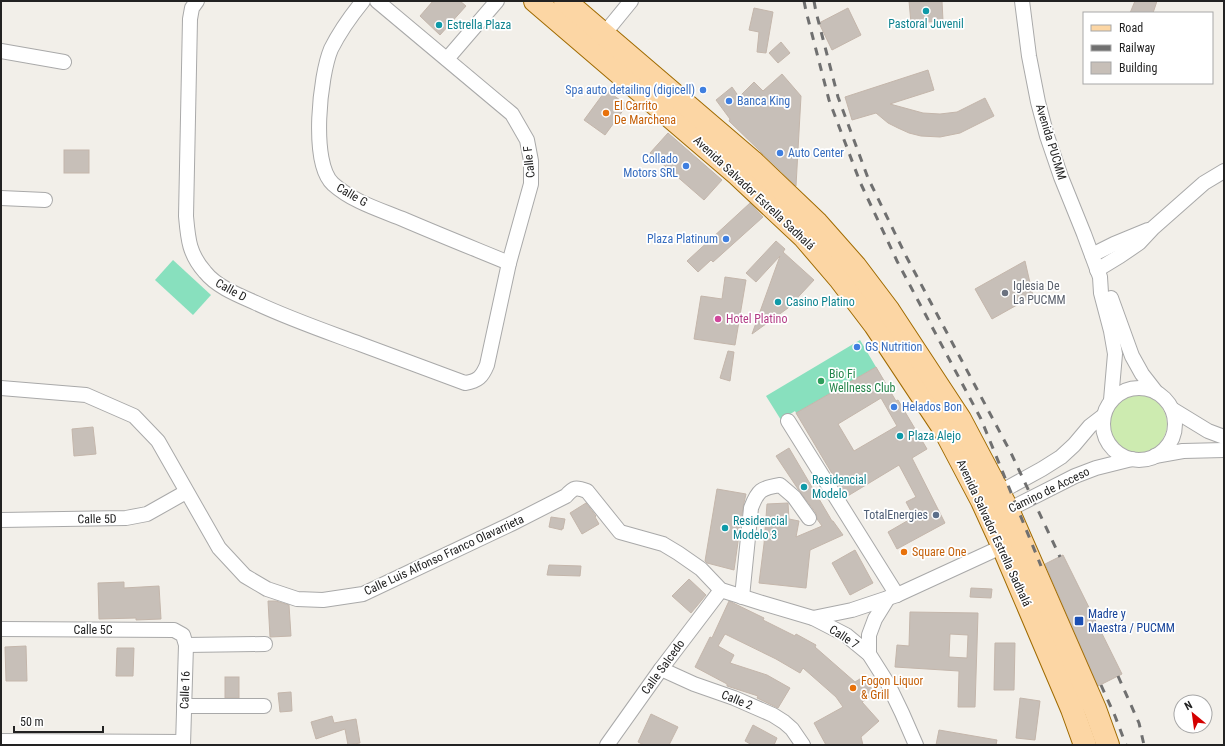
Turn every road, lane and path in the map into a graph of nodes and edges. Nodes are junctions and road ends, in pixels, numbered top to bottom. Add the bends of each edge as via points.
1 (197, 1) edge
2 (363, 1) edge
3 (377, 1) edge
4 (497, 1) edge
5 (535, 1) edge
6 (565, 1) edge
7 (631, 1) edge
8 (1022, 1) edge
9 (604, 34) junction
10 (1, 51) edge
11 (447, 59) junction
12 (64, 62) dead end
13 (1224, 171) edge
14 (1, 198) edge
15 (45, 200) dead end
16 (1154, 228) junction
17 (1092, 255) junction
18 (509, 263) junction
19 (1099, 274) junction
20 (475, 381) joint
21 (1, 388) edge
22 (1156, 392) junction
23 (1111, 400) junction
24 (1172, 409) junction
25 (1103, 416) junction
26 (788, 420) dead end
27 (1224, 437) edge
28 (1224, 450) edge
29 (1155, 456) junction
30 (1132, 459) junction
31 (186, 492) junction
32 (995, 506) junction
33 (810, 518) dead end
34 (1, 520) edge
35 (1012, 543) junction
36 (721, 590) junction
37 (742, 597) junction
38 (892, 597) junction
39 (813, 618) junction
40 (1, 629) edge
41 (185, 640) junction
42 (265, 644) dead end
43 (869, 654) junction
44 (661, 669) junction
45 (184, 706) junction
46 (264, 706) dead end
47 (1, 741) edge
48 (183, 744) edge
49 (606, 745) edge
50 (803, 745) edge
51 (916, 745) edge
52 (1085, 745) edge
53 (1108, 745) edge

1 - 20 street, Calle D via 192,8 190,19 186,216 188,239 205,273 235,294 285,317 465,383
2 - 18 street, Calle G via 341,29 330,51 324,75 319,110 320,154 332,183 351,197 377,209
3 - 11 street, Calle F
4 - 11 street
5 - 32 main road, Avenida Salvador Estrella Sadhalá via 732,170 804,237 875,325
6 - 9 main road, Avenida Salvador Estrella Sadhalá
7 - 9 street
8 - 17 street, Avenida PUCMM via 1029,56 1047,136
9 - 32 main road, Avenida Salvador Estrella Sadhalá via 752,161 817,223 855,266 946,396 970,437
10 - 12 street
11 - 18 street, Calle F via 512,114 527,140 532,184
13 - 16 street via 1204,183
14 - 15 street
16 - 17 street
16 - 19 street
17 - 19 street, Avenida PUCMM
18 - 20 street, Calle F via 487,365 484,373
19 - 22 street, Avenida PUCMM via 1108,290 1132,356
19 - 23 street, Avenida PUCMM via 1115,354
21 - 31 street, Calle Luis Alfonso Franco Olavarrieta via 86,396 134,416 158,441
22 - 23 street via 1145,388 1132,388
22 - 24 street
23 - 25 street
24 - 27 street via 1208,431
24 - 29 street via 1175,419 1171,441
25 - 30 street via 1103,428 1112,449
25 - 32 street, Camino de Acceso via 1061,457
26 - 38 street
28 - 29 street via 1183,451
29 - 30 street via 1148,459
30 - 32 street, Camino de Acceso via 1096,468
31 - 34 street, Calle 5D via 147,514 126,518
31 - 36 street, Calle Luis Alfonso Franco Olavarrieta via 219,548 245,576 267,589 297,599 323,600 363,594 511,524 577,488 587,491 620,532 662,544 678,553 701,569
32 - 35 main road, Avenida Salvador Estrella Sadhalá
33 - 37 street via 794,497 780,486 766,487 756,496 751,508
35 - 38 street
35 - 52 main road, Avenida Salvador Estrella Sadhalá
35 - 53 main road, Avenida Salvador Estrella Sadhalá via 1092,702
36 - 37 street, Calle 7
36 - 44 street, Calle Salcedo
37 - 39 street, Calle 7
38 - 39 street via 852,610
38 - 43 street via 874,619 869,635
39 - 43 street, Calle 7 via 846,635
40 - 41 street, Calle 5C via 174,630
41 - 42 street, Calle 5C
41 - 45 street, Calle 16
43 - 51 street, Calle 7 via 888,684
44 - 49 street, Calle Salcedo
44 - 50 street, Calle 2 via 773,715 792,729
45 - 46 street
45 - 48 street, Calle 16
47 - 48 street

